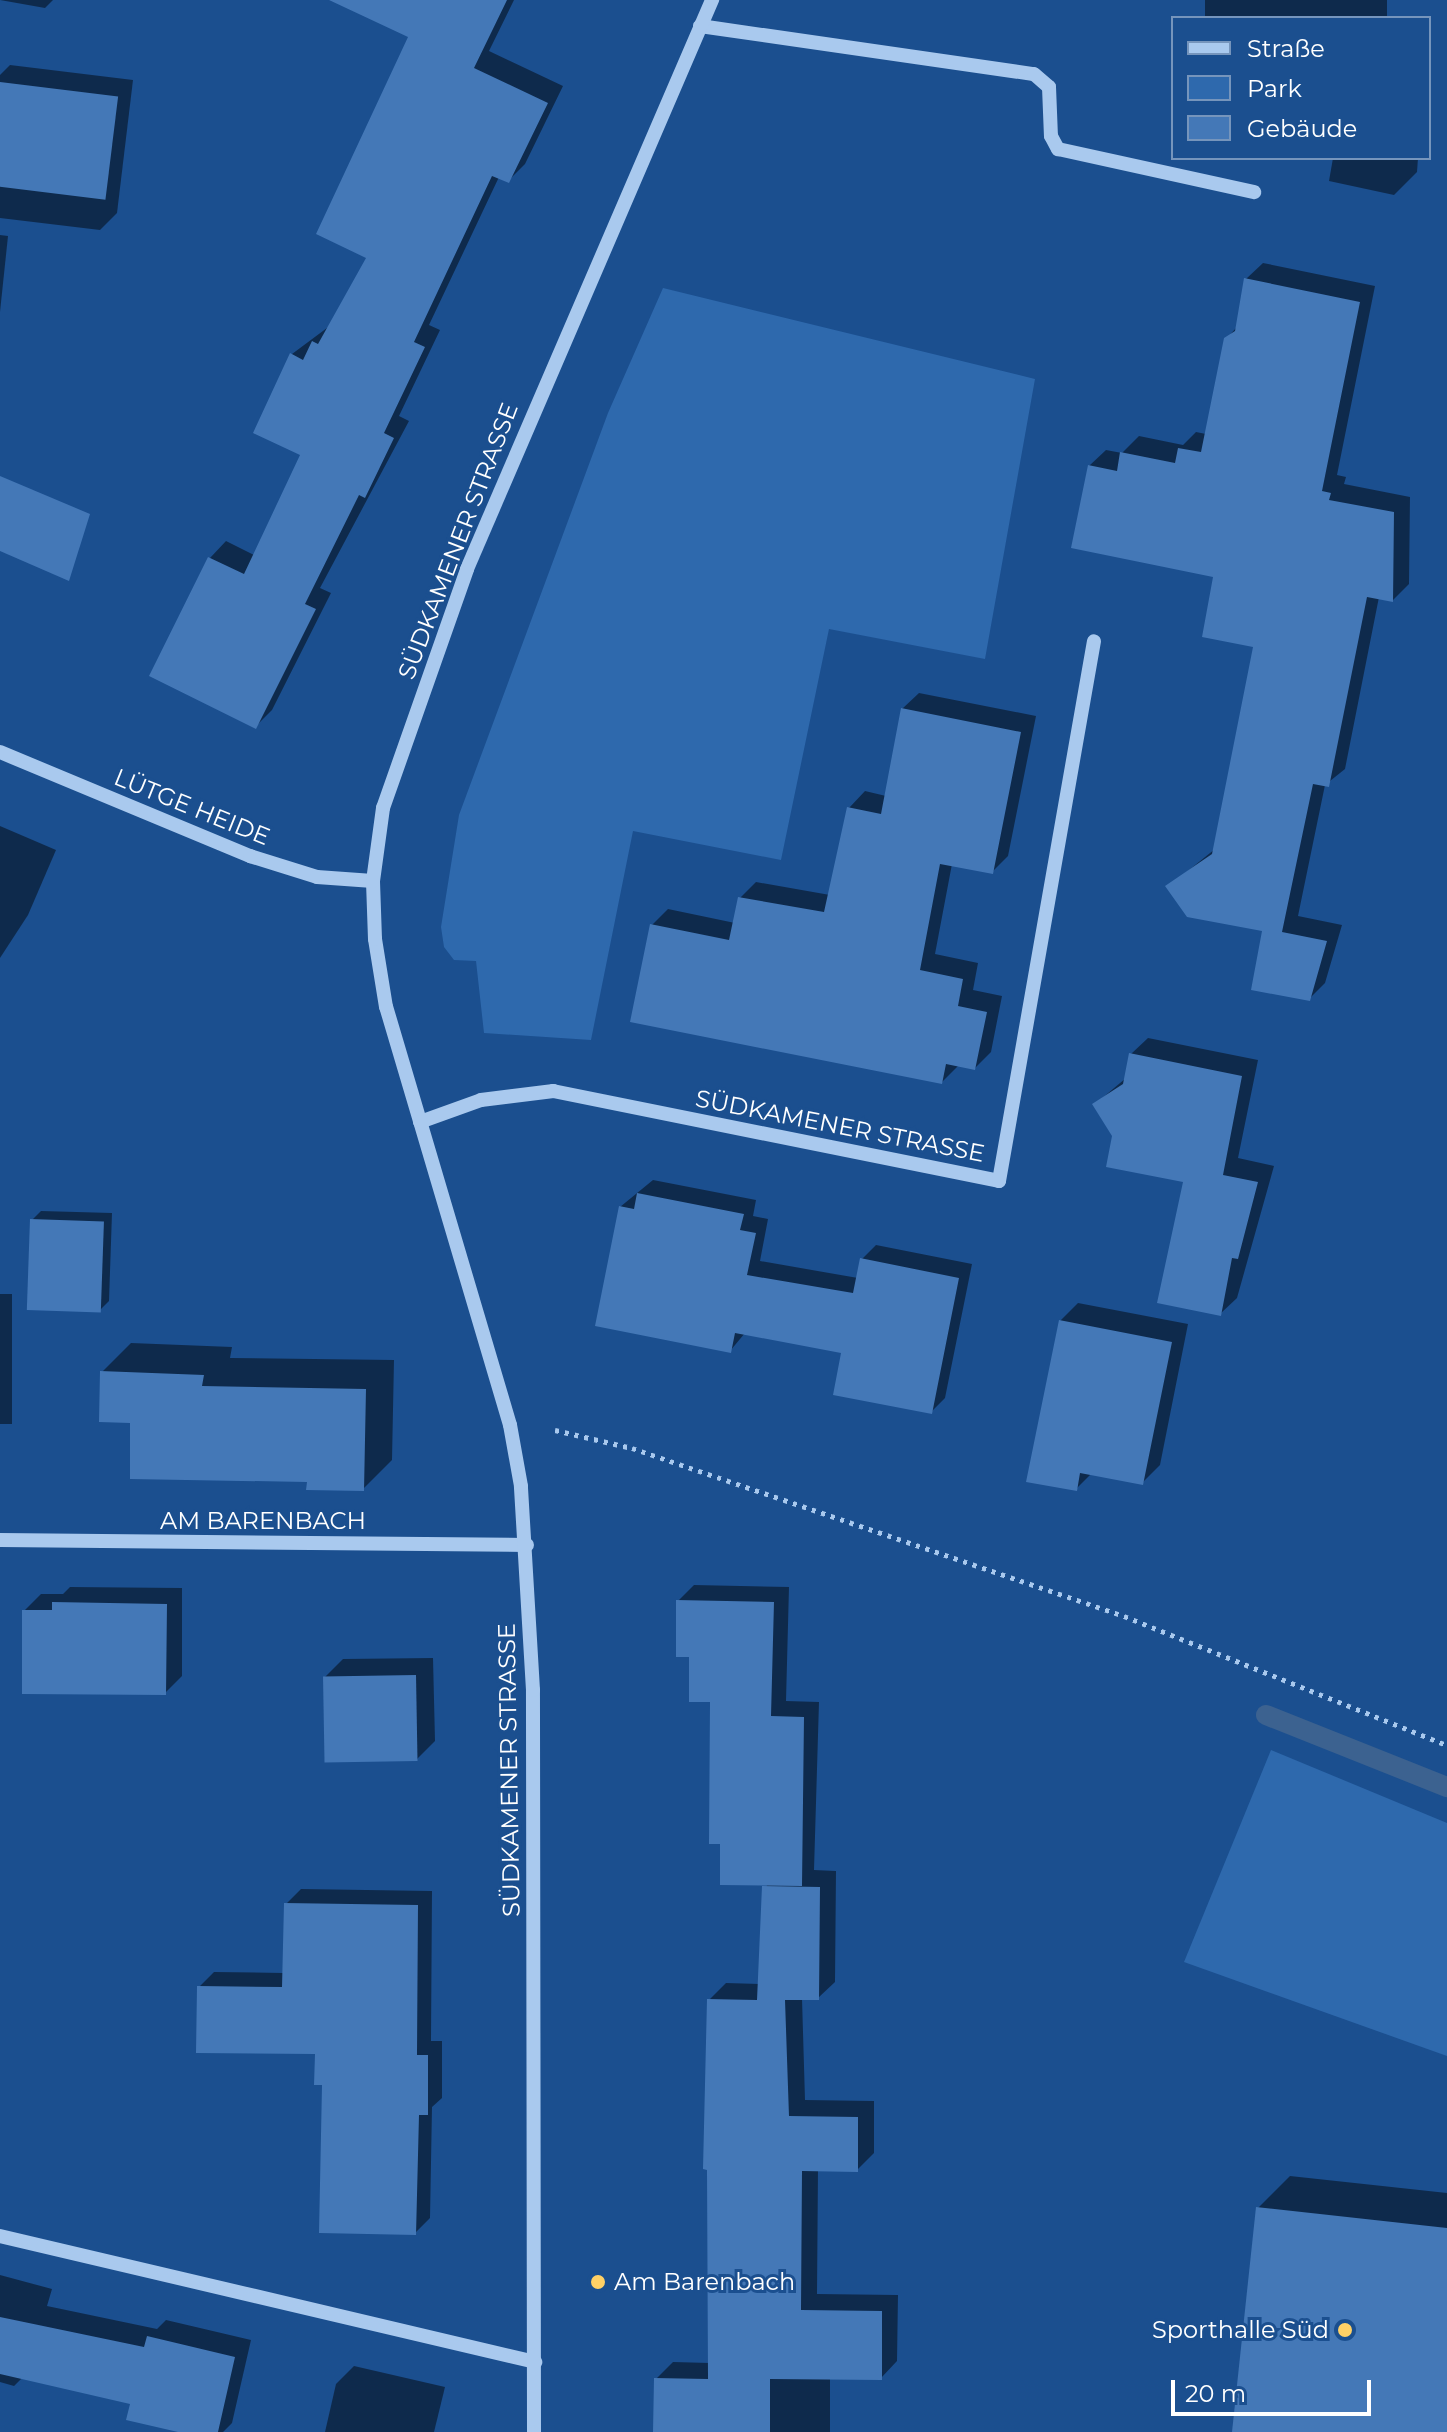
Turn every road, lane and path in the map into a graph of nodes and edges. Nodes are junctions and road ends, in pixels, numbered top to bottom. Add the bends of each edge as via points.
1 (712, 0) edge
2 (700, 26) junction
3 (1254, 192) dead end
4 (1094, 641) dead end
5 (0, 752) edge
6 (373, 881) junction
7 (420, 1122) junction
8 (510, 1425) junction
9 (0, 1540) edge
10 (527, 1545) junction
11 (1447, 1745) edge
12 (0, 2236) edge
13 (535, 2362) junction
14 (534, 2432) edge

1 - 2 street, SÜDKAMENER STRASSE
2 - 3 street via 1034,74 1049,87 1051,136 1058,149
2 - 6 street, SÜDKAMENER STRASSE via 467,569 383,808
4 - 7 street, SÜDKAMENER STRASSE via 999,1181 553,1091 481,1100
5 - 6 street, LÜTGE HEIDE via 250,856 317,877
6 - 7 street, SÜDKAMENER STRASSE via 386,1007
7 - 8 street, SÜDKAMENER STRASSE
8 - 10 street, SÜDKAMENER STRASSE
8 - 11 path via 568,1431 632,1448 1124,1616
9 - 10 street, AM BARENBACH
10 - 13 street, SÜDKAMENER STRASSE via 533,1690
12 - 13 street
13 - 14 street, SÜDKAMENER STRASSE

